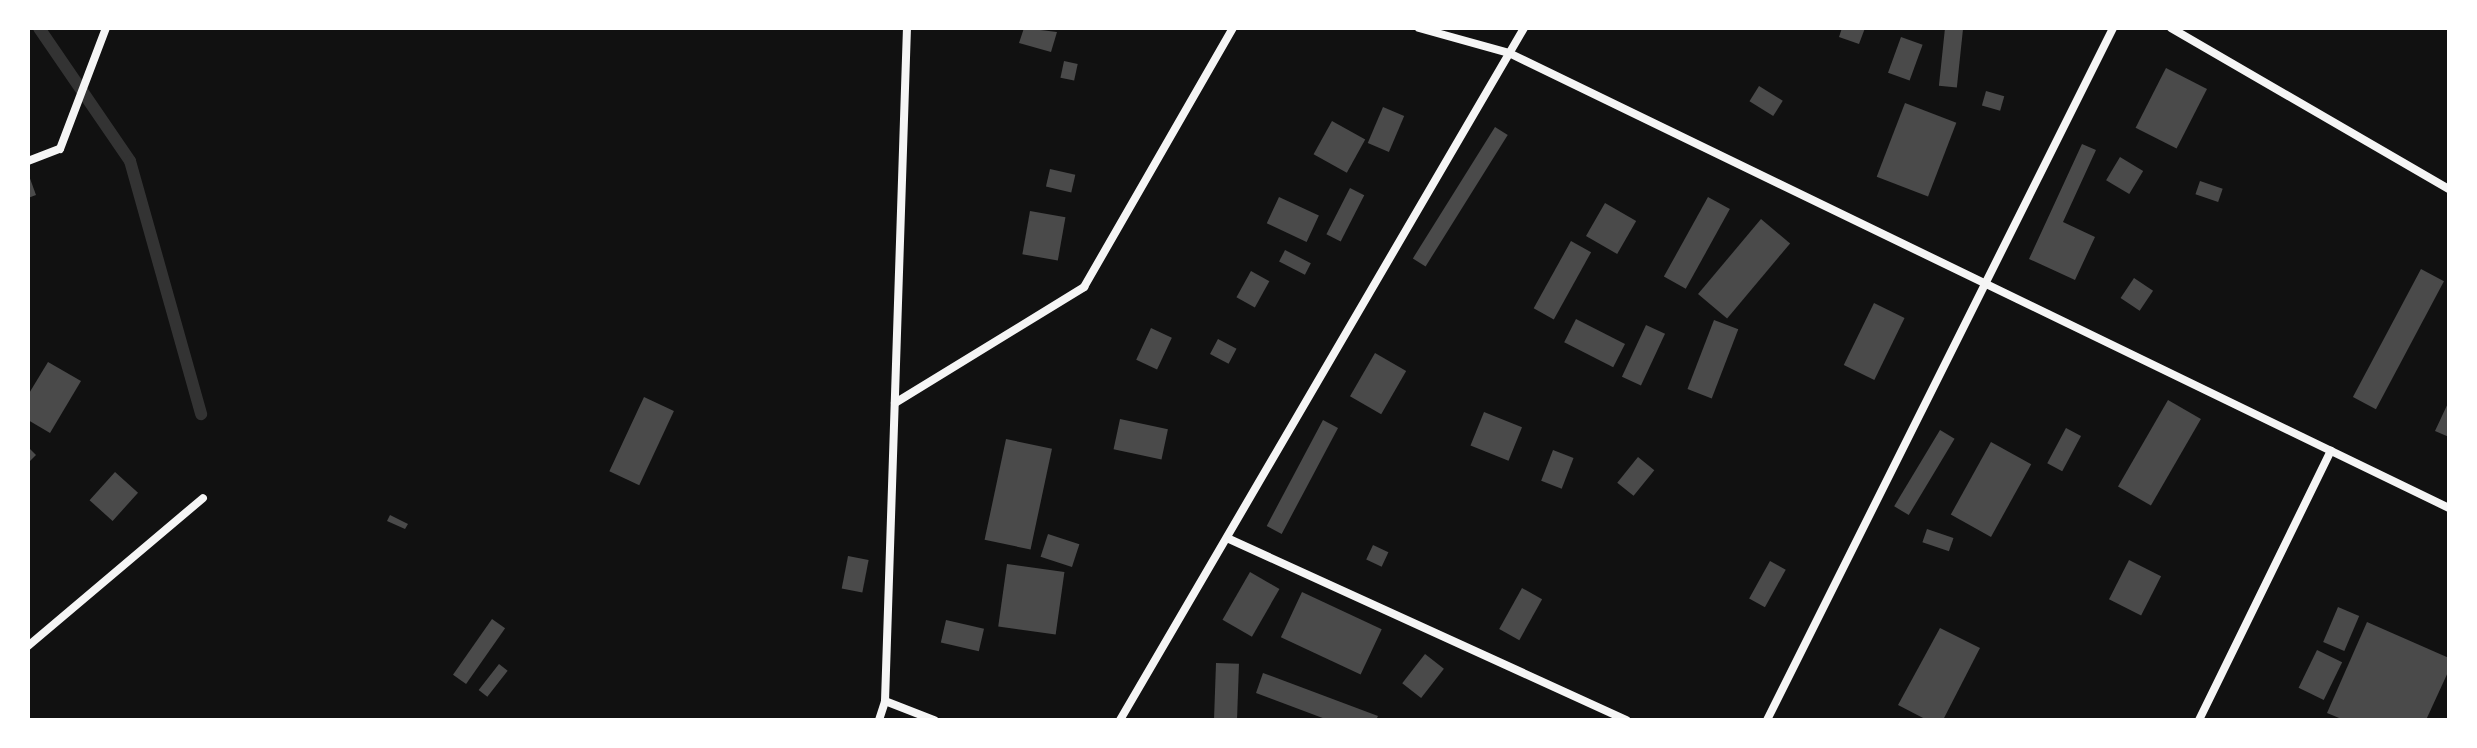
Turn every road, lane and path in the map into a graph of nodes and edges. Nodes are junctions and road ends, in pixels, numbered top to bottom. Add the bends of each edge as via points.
1 (106, 28) edge
2 (907, 28) edge
3 (1233, 28) edge
4 (1419, 28) edge
5 (1524, 28) edge
6 (2113, 28) edge
7 (2171, 28) edge
8 (1509, 53) junction
9 (28, 161) edge
10 (2449, 189) edge
11 (1985, 284) junction
12 (895, 403) junction
13 (2331, 451) junction
14 (203, 498) dead end
15 (2449, 508) edge
16 (1227, 538) junction
17 (28, 646) edge
18 (885, 701) junction
19 (879, 720) edge
20 (934, 720) edge
21 (1120, 720) edge
22 (1627, 720) edge
23 (1767, 720) edge
24 (2199, 720) edge

1 - 9 street via 60,149
2 - 12 street
3 - 12 street via 1084,287
4 - 8 street
5 - 8 street
6 - 11 street
7 - 10 street
8 - 11 street
8 - 16 street
11 - 13 street
11 - 23 street
12 - 18 street
13 - 15 street
13 - 24 street
14 - 17 street
16 - 21 street
16 - 22 street
18 - 19 street
18 - 20 street

